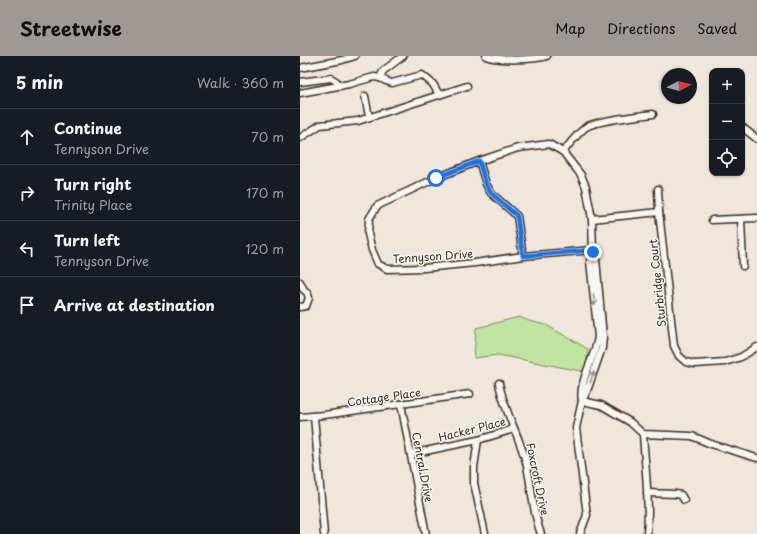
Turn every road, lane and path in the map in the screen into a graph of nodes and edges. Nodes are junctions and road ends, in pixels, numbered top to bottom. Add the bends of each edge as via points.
1 (356, 56) edge
2 (402, 56) edge
3 (486, 56) edge
4 (546, 56) edge
5 (342, 58) edge
6 (300, 68) edge
7 (380, 78) junction
8 (300, 82) edge
9 (340, 86) junction
10 (467, 86) dead end
11 (300, 93) edge
12 (439, 95) junction
13 (365, 96) dead end
14 (653, 114) dead end
15 (369, 117) junction
16 (745, 130) edge
17 (300, 138) edge
18 (757, 139) edge
19 (563, 152) junction
20 (479, 161) junction
21 (658, 189) dead end
22 (659, 212) junction
23 (757, 218) edge
24 (592, 219) junction
25 (741, 219) junction
26 (712, 220) dead end
27 (593, 251) junction
28 (523, 256) junction
29 (742, 266) dead end
30 (300, 282) edge
31 (302, 290) edge
32 (300, 307) edge
33 (757, 347) edge
34 (499, 383) dead end
35 (470, 394) dead end
36 (582, 401) junction
37 (401, 404) junction
38 (314, 416) junction
39 (300, 417) edge
40 (514, 429) junction
41 (643, 434) junction
42 (478, 440) junction
43 (411, 454) junction
44 (757, 458) edge
45 (647, 493) junction
46 (684, 500) dead end
47 (324, 534) edge
48 (426, 534) edge
49 (485, 534) edge
50 (541, 534) edge
51 (580, 534) edge
52 (647, 534) edge

1 - 5 street
2 - 7 street via 383,71
3 - 4 street via 530,59
5 - 6 street
7 - 9 street via 374,77
7 - 12 street via 392,83 422,75 433,84
8 - 9 street via 331,78
9 - 11 street
10 - 12 street
12 - 15 street
13 - 15 street
14 - 19 street via 603,121 588,126
15 - 17 street via 358,121 320,125
16 - 18 street
19 - 20 street, Tennyson Drive via 549,144 518,148
19 - 24 street, Tennyson Drive via 581,175
20 - 28 street via 491,193 517,216
20 - 28 street, Tennyson Drive via 377,206 369,219 368,234 378,264 387,269 424,268
21 - 22 street, Sturbridge Court
22 - 24 street
22 - 33 street, Sturbridge Court via 674,346 679,356 686,362 695,364 725,362 741,357
23 - 25 street
24 - 27 street, Tennyson Drive
25 - 26 street
25 - 29 street
27 - 28 street, Tennyson Drive
27 - 36 street, Tennyson Drive via 590,261 598,337 582,390
30 - 31 street
31 - 32 street via 307,292 309,298 306,306
34 - 40 street, Foxcroft Drive via 504,405
35 - 37 street, Cottage Place
36 - 41 street via 601,404 630,422
36 - 51 street, Tennyson Drive via 576,428 587,516
37 - 38 street, Cottage Place
37 - 43 street, Central Drive
38 - 39 street, Cottage Place
38 - 47 street
40 - 42 street, Hacker Place
40 - 50 street, Foxcroft Drive via 521,444
41 - 44 street via 692,436
41 - 45 street
42 - 43 street, Hacker Place
42 - 49 street via 474,483
43 - 48 street, Central Drive
45 - 46 street via 676,494
45 - 52 street

